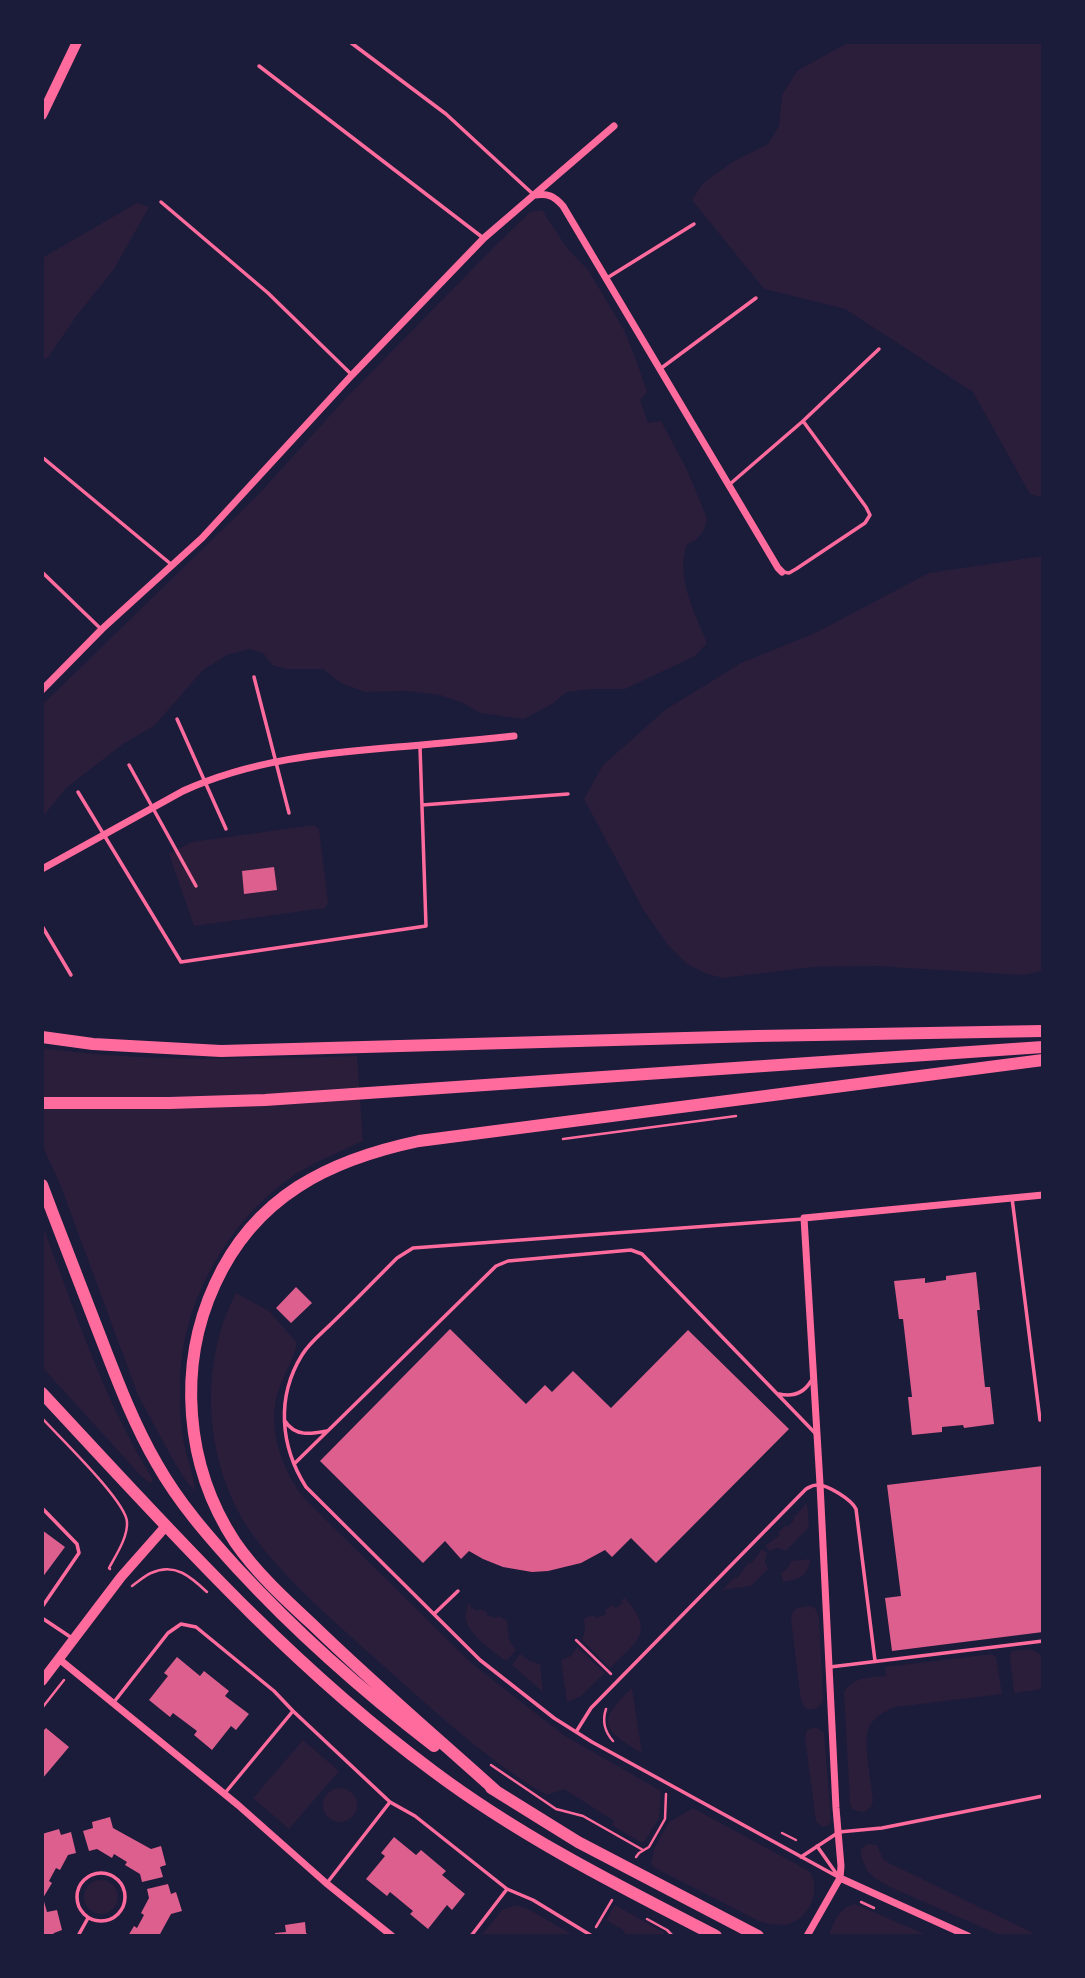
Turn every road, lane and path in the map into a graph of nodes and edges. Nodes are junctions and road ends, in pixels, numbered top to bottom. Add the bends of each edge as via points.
1 (77, 42) edge
2 (350, 42) edge
3 (259, 66) dead end
4 (42, 115) edge
5 (614, 126) dead end
6 (534, 195) junction
7 (160, 202) dead end
8 (694, 224) dead end
9 (484, 238) junction
10 (606, 279) junction
11 (756, 298) dead end
12 (879, 349) dead end
13 (660, 369) junction
14 (352, 375) junction
15 (803, 421) junction
16 (42, 457) edge
17 (728, 486) junction
18 (172, 565) junction
19 (42, 572) edge
20 (782, 572) joint
21 (102, 629) junction
22 (254, 677) dead end
23 (42, 690) edge
24 (177, 719) dead end
25 (514, 736) dead end
26 (420, 745) junction
27 (275, 761) junction
28 (129, 765) dead end
29 (205, 781) junction
30 (78, 792) dead end
31 (568, 794) dead end
32 (422, 805) junction
33 (153, 806) junction
34 (289, 813) dead end
35 (226, 829) dead end
36 (103, 835) junction
37 (42, 869) edge
38 (196, 886) dead end
39 (42, 926) edge
40 (71, 975) dead end
41 (1043, 1030) edge
42 (42, 1037) edge
43 (1043, 1047) edge
44 (1043, 1060) edge
45 (42, 1103) edge
46 (748, 1115) dead end
47 (554, 1140) dead end
48 (42, 1185) edge
49 (1043, 1195) edge
50 (1012, 1198) junction
51 (804, 1219) junction
52 (814, 1378) junction
53 (42, 1393) edge
54 (777, 1394) junction
55 (283, 1409) junction
56 (42, 1418) edge
57 (1040, 1420) dead end
58 (329, 1430) junction
59 (817, 1435) junction
60 (294, 1464) junction
61 (820, 1484) junction
62 (42, 1508) edge
63 (166, 1526) junction
64 (121, 1577) junction
65 (458, 1591) dead end
66 (212, 1597) dead end
67 (42, 1607) edge
68 (434, 1614) junction
69 (42, 1618) edge
70 (74, 1639) junction
71 (576, 1640) dead end
72 (1043, 1641) edge
73 (59, 1659) junction
74 (875, 1661) junction
75 (830, 1667) junction
76 (72, 1670) junction
77 (42, 1681) edge
78 (618, 1681) junction
79 (114, 1702) junction
80 (608, 1706) dead end
81 (42, 1708) edge
82 (293, 1711) junction
83 (576, 1732) junction
84 (615, 1742) dead end
85 (490, 1764) dead end
86 (670, 1786) junction
87 (496, 1791) junction
88 (224, 1794) junction
89 (1043, 1796) edge
90 (390, 1802) junction
91 (772, 1828) dead end
92 (839, 1832) junction
93 (796, 1840) dead end
94 (817, 1846) junction
95 (643, 1850) junction
96 (639, 1853) dead end
97 (800, 1857) junction
98 (839, 1878) junction
99 (326, 1883) junction
100 (507, 1889) junction
101 (613, 1899) dead end
102 (645, 1917) dead end
103 (88, 1918) junction
104 (78, 1936) edge
105 (392, 1936) edge
106 (471, 1936) edge
107 (592, 1936) edge
108 (673, 1936) edge
109 (716, 1936) edge
110 (758, 1936) edge
111 (807, 1936) edge
112 (968, 1936) edge

1 - 4 main road
2 - 6 lane via 446,114
3 - 9 lane
5 - 6 street
6 - 9 street
6 - 10 street via 547,193 563,206
7 - 14 lane via 268,293
8 - 10 lane
9 - 14 street
10 - 13 street
11 - 13 lane
12 - 15 lane
13 - 17 street
14 - 18 street
15 - 17 lane
15 - 20 lane via 870,515 796,569
16 - 18 lane
17 - 20 street
18 - 21 street
19 - 21 lane
21 - 23 street
22 - 27 lane
24 - 29 lane
25 - 26 street
26 - 27 street
26 - 32 lane
27 - 29 street
27 - 34 lane
28 - 33 lane
29 - 33 street
29 - 35 lane
30 - 36 lane
31 - 32 lane
32 - 36 lane via 426,926 181,962
33 - 36 street
33 - 38 lane
36 - 37 street
39 - 40 lane
41 - 42 main road via 221,1051
43 - 45 main road via 367,1094 169,1103
44 - 87 main road via 383,1149 326,1170 289,1192 233,1251 207,1302 191,1374 197,1448 220,1514 247,1558 279,1593
46 - 47 path
48 - 87 main road via 133,1417 157,1465 187,1509 311,1643
49 - 50 street
50 - 51 street
50 - 57 lane
51 - 52 street
51 - 55 lane via 413,1248 397,1258 303,1353
52 - 54 lane via 799,1393
52 - 59 street
53 - 63 main road
54 - 58 lane via 642,1254 631,1250 502,1262
54 - 59 lane
55 - 58 lane via 290,1429
55 - 60 lane
56 - 64 path via 125,1513 127,1527 109,1568
58 - 60 lane
59 - 61 street
60 - 68 lane via 306,1487
61 - 74 lane via 854,1503 856,1509
61 - 75 street
61 - 78 lane via 806,1489
62 - 67 lane via 77,1544 79,1553
63 - 64 main road
63 - 109 main road via 296,1657 433,1772 566,1858
64 - 66 path via 133,1586 150,1574 179,1571
64 - 70 main road
65 - 68 lane
68 - 83 lane via 480,1660
69 - 70 lane
70 - 73 main road
71 - 78 path
72 - 74 lane
73 - 76 street
73 - 77 main road
74 - 75 lane
75 - 92 street
76 - 79 street
76 - 81 path
78 - 83 lane via 591,1708
79 - 82 lane via 168,1633 181,1624 196,1627
79 - 88 street
80 - 84 path via 604,1724
82 - 88 lane
82 - 90 lane
83 - 86 lane
85 - 95 path via 556,1809 583,1816
86 - 95 path via 665,1819
86 - 97 lane
87 - 110 main road via 578,1842
88 - 99 street
89 - 92 lane via 882,1828
90 - 99 lane
90 - 100 lane via 415,1816
91 - 93 path
92 - 94 lane
92 - 98 street
94 - 97 lane
94 - 98 lane
95 - 96 path
97 - 98 lane
98 - 111 street
98 - 112 street
99 - 105 street
100 - 106 lane
100 - 107 lane
101 - 107 path
102 - 108 path
103 - 103 lane via 77,1905 79,1885 94,1873 110,1874 124,1888 122,1908 107,1920
103 - 104 lane

